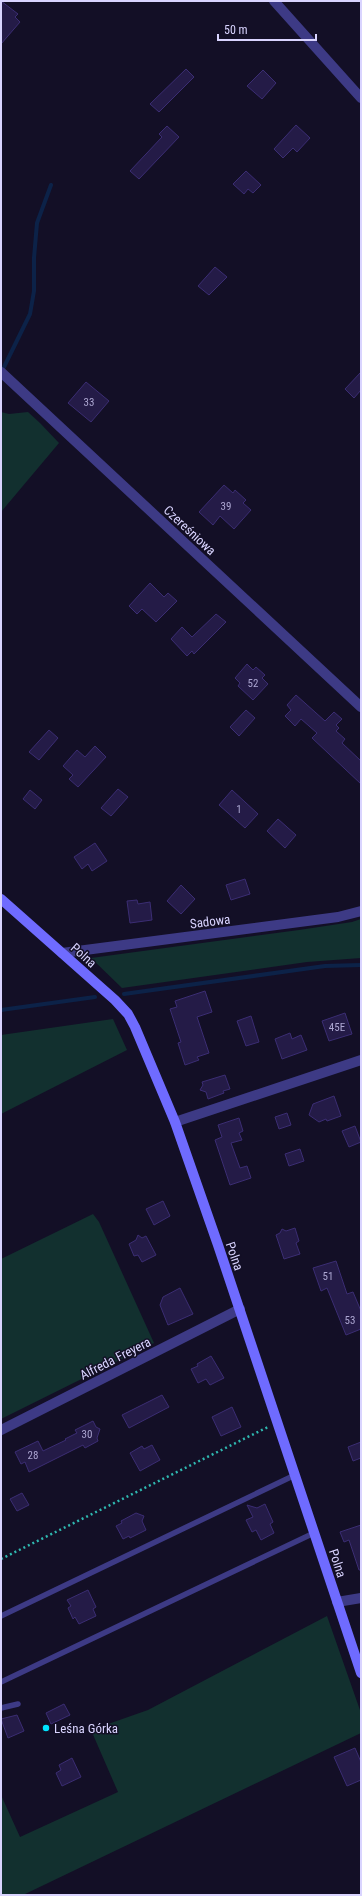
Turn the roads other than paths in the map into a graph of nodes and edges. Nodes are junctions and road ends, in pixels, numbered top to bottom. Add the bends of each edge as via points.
1 (274, 1) edge
2 (361, 98) edge
3 (1, 372) edge
4 (361, 707) edge
5 (1, 898) edge
6 (361, 911) edge
7 (62, 953) junction
8 (361, 1060) edge
9 (175, 1122) junction
10 (240, 1309) junction
11 (1, 1430) edge
12 (295, 1475) junction
13 (314, 1533) junction
14 (361, 1598) edge
15 (337, 1602) junction
16 (1, 1616) edge
17 (361, 1673) edge
18 (1, 1682) edge
19 (18, 1704) dead end
20 (1, 1708) edge

1 - 2 street
3 - 4 street, Czereśniowa
5 - 7 street, Polna
6 - 7 street, Sadowa via 338,917
7 - 9 street, Polna via 128,1014
8 - 9 street
9 - 10 street, Polna
10 - 11 street, Alfreda Freyera
10 - 12 street, Polna
12 - 13 street, Polna
12 - 16 lane
13 - 15 street, Polna
13 - 18 lane
14 - 15 street
15 - 17 street, Polna
19 - 20 lane

